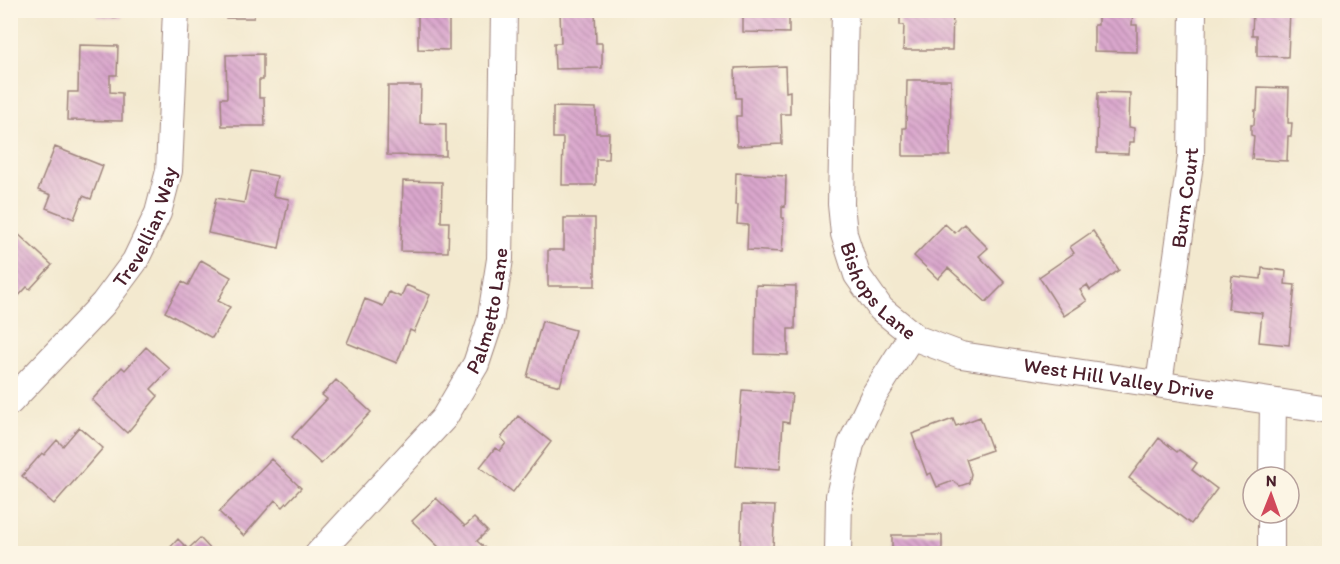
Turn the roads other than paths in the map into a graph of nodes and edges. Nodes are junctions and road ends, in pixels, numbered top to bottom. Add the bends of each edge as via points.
1 (176, 10) edge
2 (504, 10) edge
3 (845, 10) edge
4 (1193, 10) edge
5 (912, 335) junction
6 (1159, 384) junction
7 (10, 402) edge
8 (1273, 402) junction
9 (1329, 410) edge
10 (1272, 465) edge
11 (1271, 525) edge
12 (329, 550) edge
13 (838, 554) edge
14 (1271, 554) edge

1 - 7 street, Trevellian Way via 169,171 158,213 135,261 103,304
2 - 12 street, Palmetto Lane via 500,259 490,322 476,364 444,418
3 - 5 street, Bishops Lane via 841,204 844,234 857,275 881,309
4 - 6 street, Burn Court via 1191,156
5 - 6 street, West Hill Valley Drive via 961,355
5 - 13 street, Bishops Lane via 874,395 851,444 839,496
6 - 8 street, West Hill Valley Drive
8 - 9 street, West Hill Valley Drive
8 - 10 street
11 - 14 street

